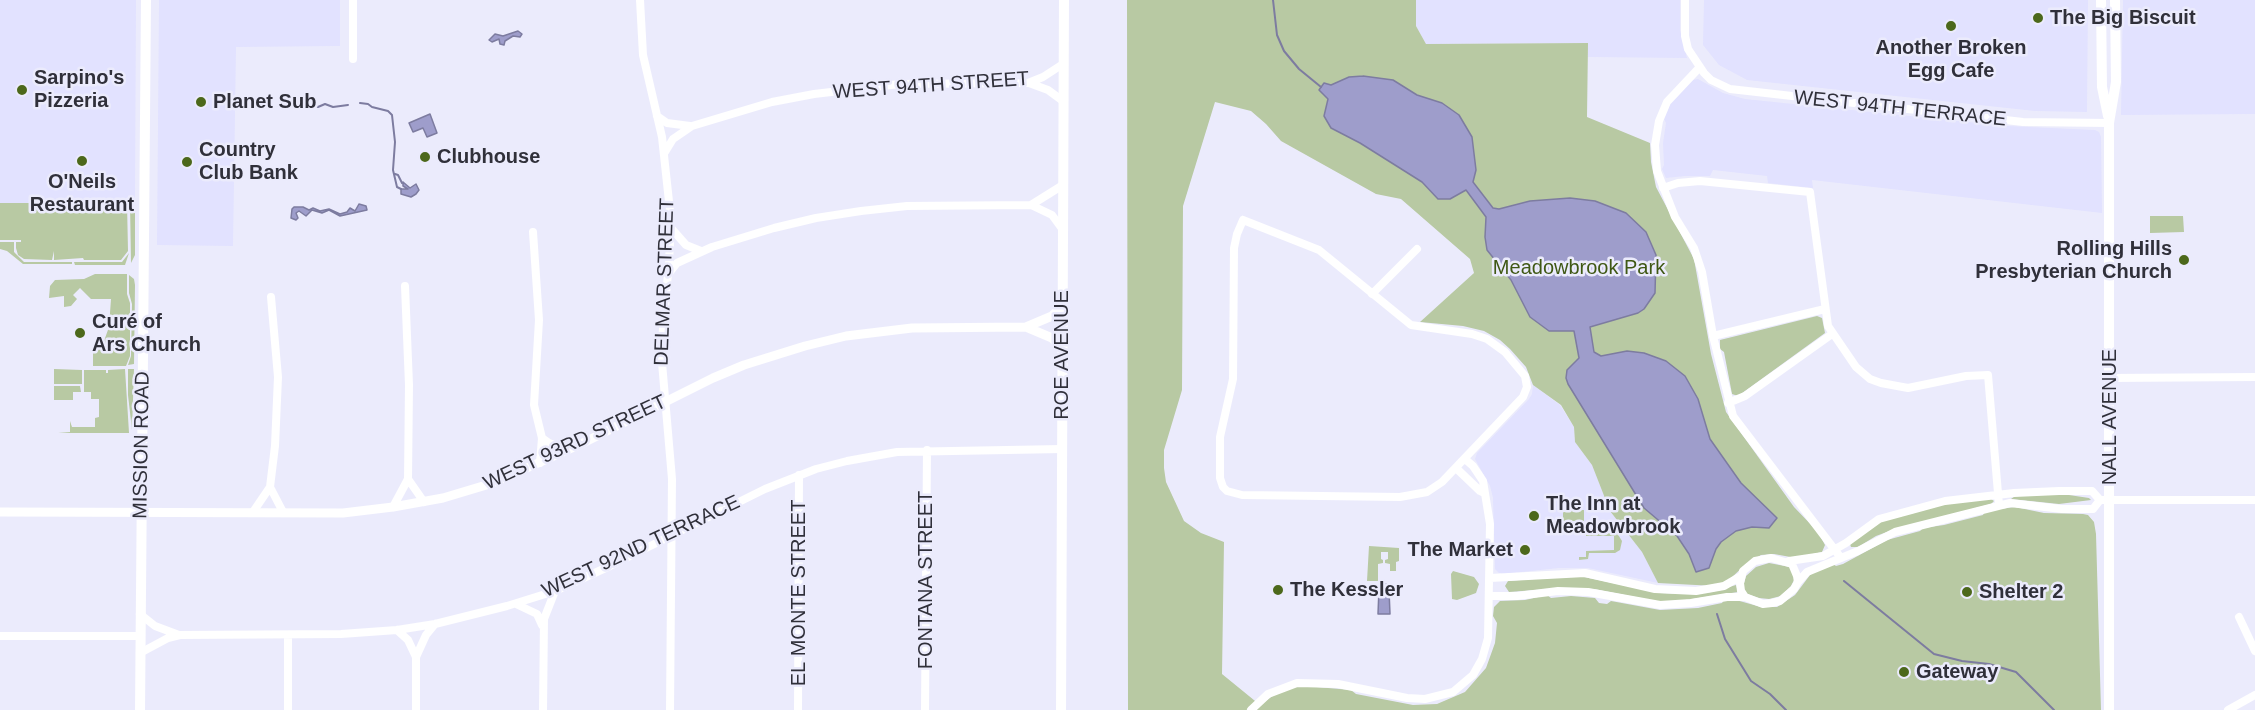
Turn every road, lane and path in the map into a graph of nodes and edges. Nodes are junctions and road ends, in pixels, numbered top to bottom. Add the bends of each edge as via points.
1 (146, 0) edge
2 (353, 0) edge
3 (640, 0) edge
4 (1064, 0) edge
5 (1685, 0) edge
6 (2101, 0) edge
7 (2115, 0) edge
8 (353, 59) dead end
9 (1062, 64) junction
10 (1699, 68) junction
11 (1028, 83) junction
12 (1063, 101) junction
13 (657, 116) junction
14 (2109, 123) junction
15 (692, 126) junction
16 (665, 152) junction
17 (1063, 185) junction
18 (1663, 188) junction
19 (1031, 205) junction
20 (671, 228) junction
21 (1063, 230) junction
22 (533, 232) dead end
23 (1417, 249) dead end
24 (701, 251) junction
25 (668, 274) junction
26 (405, 286) dead end
27 (1372, 294) junction
28 (271, 297) dead end
29 (1062, 305) junction
30 (1825, 309) junction
31 (1026, 327) junction
32 (1832, 334) junction
33 (1713, 336) junction
34 (1062, 349) junction
35 (2255, 377) edge
36 (2110, 378) junction
37 (664, 402) junction
38 (1728, 403) junction
39 (542, 438) junction
40 (1062, 449) junction
41 (567, 450) junction
42 (927, 450) junction
43 (1465, 459) junction
44 (540, 463) junction
45 (1456, 468) junction
46 (799, 475) junction
47 (408, 479) junction
48 (270, 487) junction
49 (1484, 493) junction
50 (1997, 494) junction
51 (2105, 500) junction
52 (2255, 500) edge
53 (424, 502) junction
54 (1999, 505) junction
55 (393, 507) junction
56 (0, 512) edge
57 (141, 512) junction
58 (253, 512) junction
59 (283, 512) junction
60 (672, 535) junction
61 (1836, 549) junction
62 (1841, 558) junction
63 (1789, 561) junction
64 (1741, 576) junction
65 (1490, 578) junction
66 (1798, 582) junction
67 (555, 591) junction
68 (1490, 596) junction
69 (1745, 597) junction
70 (516, 603) junction
71 (140, 614) junction
72 (2239, 617) dead end
73 (435, 624) junction
74 (543, 629) junction
75 (397, 630) junction
76 (180, 635) junction
77 (288, 635) junction
78 (0, 636) edge
79 (140, 636) junction
80 (2255, 651) edge
81 (140, 653) junction
82 (416, 657) junction
83 (2255, 695) edge
84 (140, 710) edge
85 (288, 710) edge
86 (416, 710) edge
87 (543, 710) edge
88 (670, 710) edge
89 (798, 710) edge
90 (925, 710) edge
91 (1060, 710) edge
92 (1251, 710) edge
93 (2109, 710) edge
94 (2228, 710) edge

1 - 57 main road, MISSION ROAD
2 - 8 street
3 - 13 street, DELMAR STREET via 643,55
4 - 9 main road, ROE AVENUE
5 - 10 street via 1685,36
6 - 14 main road, NALL AVENUE via 2102,87
7 - 14 main road, NALL AVENUE via 2116,82
9 - 11 street, WEST 94TH STREET
9 - 12 main road, ROE AVENUE
10 - 14 street, WEST 94TH TERRACE via 1722,86 1752,93 2023,122
10 - 18 street via 1667,102 1659,121 1655,145
11 - 12 street
11 - 15 street, WEST 94TH STREET via 950,82 859,88 772,102
12 - 17 main road, ROE AVENUE
13 - 15 street, WEST 94TH STREET via 667,123
13 - 16 street, DELMAR STREET
14 - 36 main road, NALL AVENUE
15 - 16 street, WEST 94TH STREET via 673,139
16 - 20 street, DELMAR STREET
17 - 19 street
17 - 21 main road, ROE AVENUE
18 - 30 street via 1700,181 1810,192
18 - 33 street via 1694,248
19 - 21 street via 1052,215
19 - 24 street via 907,206 861,211 774,228
20 - 24 street via 686,245
20 - 25 street, DELMAR STREET
21 - 29 main road, ROE AVENUE
22 - 39 street via 539,320 534,405
23 - 27 street
24 - 25 street via 677,263
25 - 37 street, DELMAR STREET via 661,351
26 - 47 street
27 - 43 street via 1411,325 1487,339 1505,352 1525,376 1523,398
27 - 45 street via 1319,250 1243,220 1234,248 1233,379 1220,436 1223,487 1242,495 1409,496 1436,487
28 - 48 street via 278,408
29 - 31 street via 1052,316
29 - 34 main road, ROE AVENUE
30 - 32 street
30 - 33 street
31 - 34 street, WEST 93RD STREET via 1048,336
31 - 37 street, WEST 93RD STREET via 912,328 846,336 744,365
32 - 38 street via 1745,396
32 - 50 street via 1864,374 1889,386 1908,388 1988,375
33 - 38 street
34 - 40 main road, ROE AVENUE
35 - 36 street
36 - 51 main road, NALL AVENUE
37 - 41 street, WEST 93RD STREET
37 - 60 street, DELMAR STREET via 672,478
38 - 61 street via 1740,427
39 - 41 street
39 - 44 street
40 - 42 street, WEST 92ND TERRACE
40 - 91 main road, ROE AVENUE
41 - 44 street, WEST 93RD STREET
42 - 46 street, WEST 92ND TERRACE via 876,455
42 - 90 street, FONTANA STREET
43 - 45 street
43 - 49 street via 1480,474
44 - 53 street, WEST 93RD STREET via 494,483
45 - 49 street
46 - 60 street, WEST 92ND TERRACE
46 - 89 street, EL MONTE STREET
47 - 53 street
47 - 55 street
48 - 58 street
48 - 59 street
49 - 65 street via 1490,524
50 - 51 street via 2092,492
50 - 54 street
50 - 61 street via 1945,501 1889,515
51 - 52 street
51 - 54 street via 2092,509
51 - 93 main road, NALL AVENUE
53 - 55 street, WEST 93RD STREET
54 - 62 street via 1895,532
55 - 59 street, WEST 93RD STREET via 343,513
56 - 57 street, WEST 93RD STREET
57 - 58 street, WEST 93RD STREET
57 - 71 main road, MISSION ROAD
58 - 59 street, WEST 93RD STREET
60 - 67 street, WEST 92ND TERRACE
60 - 88 street, DELMAR STREET
61 - 62 street
61 - 63 street via 1810,560
62 - 66 street via 1808,572
63 - 64 street via 1762,559 1748,566
63 - 66 street via 1797,572
64 - 65 street via 1724,586 1696,591 1655,589 1585,573
64 - 69 street
65 - 68 street
66 - 69 street via 1780,602 1763,604
67 - 70 street, WEST 92ND TERRACE
67 - 74 street
68 - 69 street via 1581,591 1660,605
68 - 92 street via 1488,638 1482,659 1473,675 1453,692 1417,699 1359,687 1298,683 1268,694
70 - 73 street, WEST 92ND TERRACE
70 - 74 street via 537,614
71 - 76 street, WEST 92ND TERRACE via 155,626
71 - 79 main road, MISSION ROAD
72 - 80 street
73 - 75 street, WEST 92ND TERRACE
73 - 82 street
74 - 87 street
75 - 77 street, WEST 92ND TERRACE
75 - 82 street via 408,640
76 - 77 street, WEST 92ND TERRACE
76 - 81 street, WEST 92ND TERRACE
77 - 85 street
78 - 79 street
79 - 81 main road, MISSION ROAD
81 - 84 main road, MISSION ROAD
82 - 86 street
83 - 94 street

